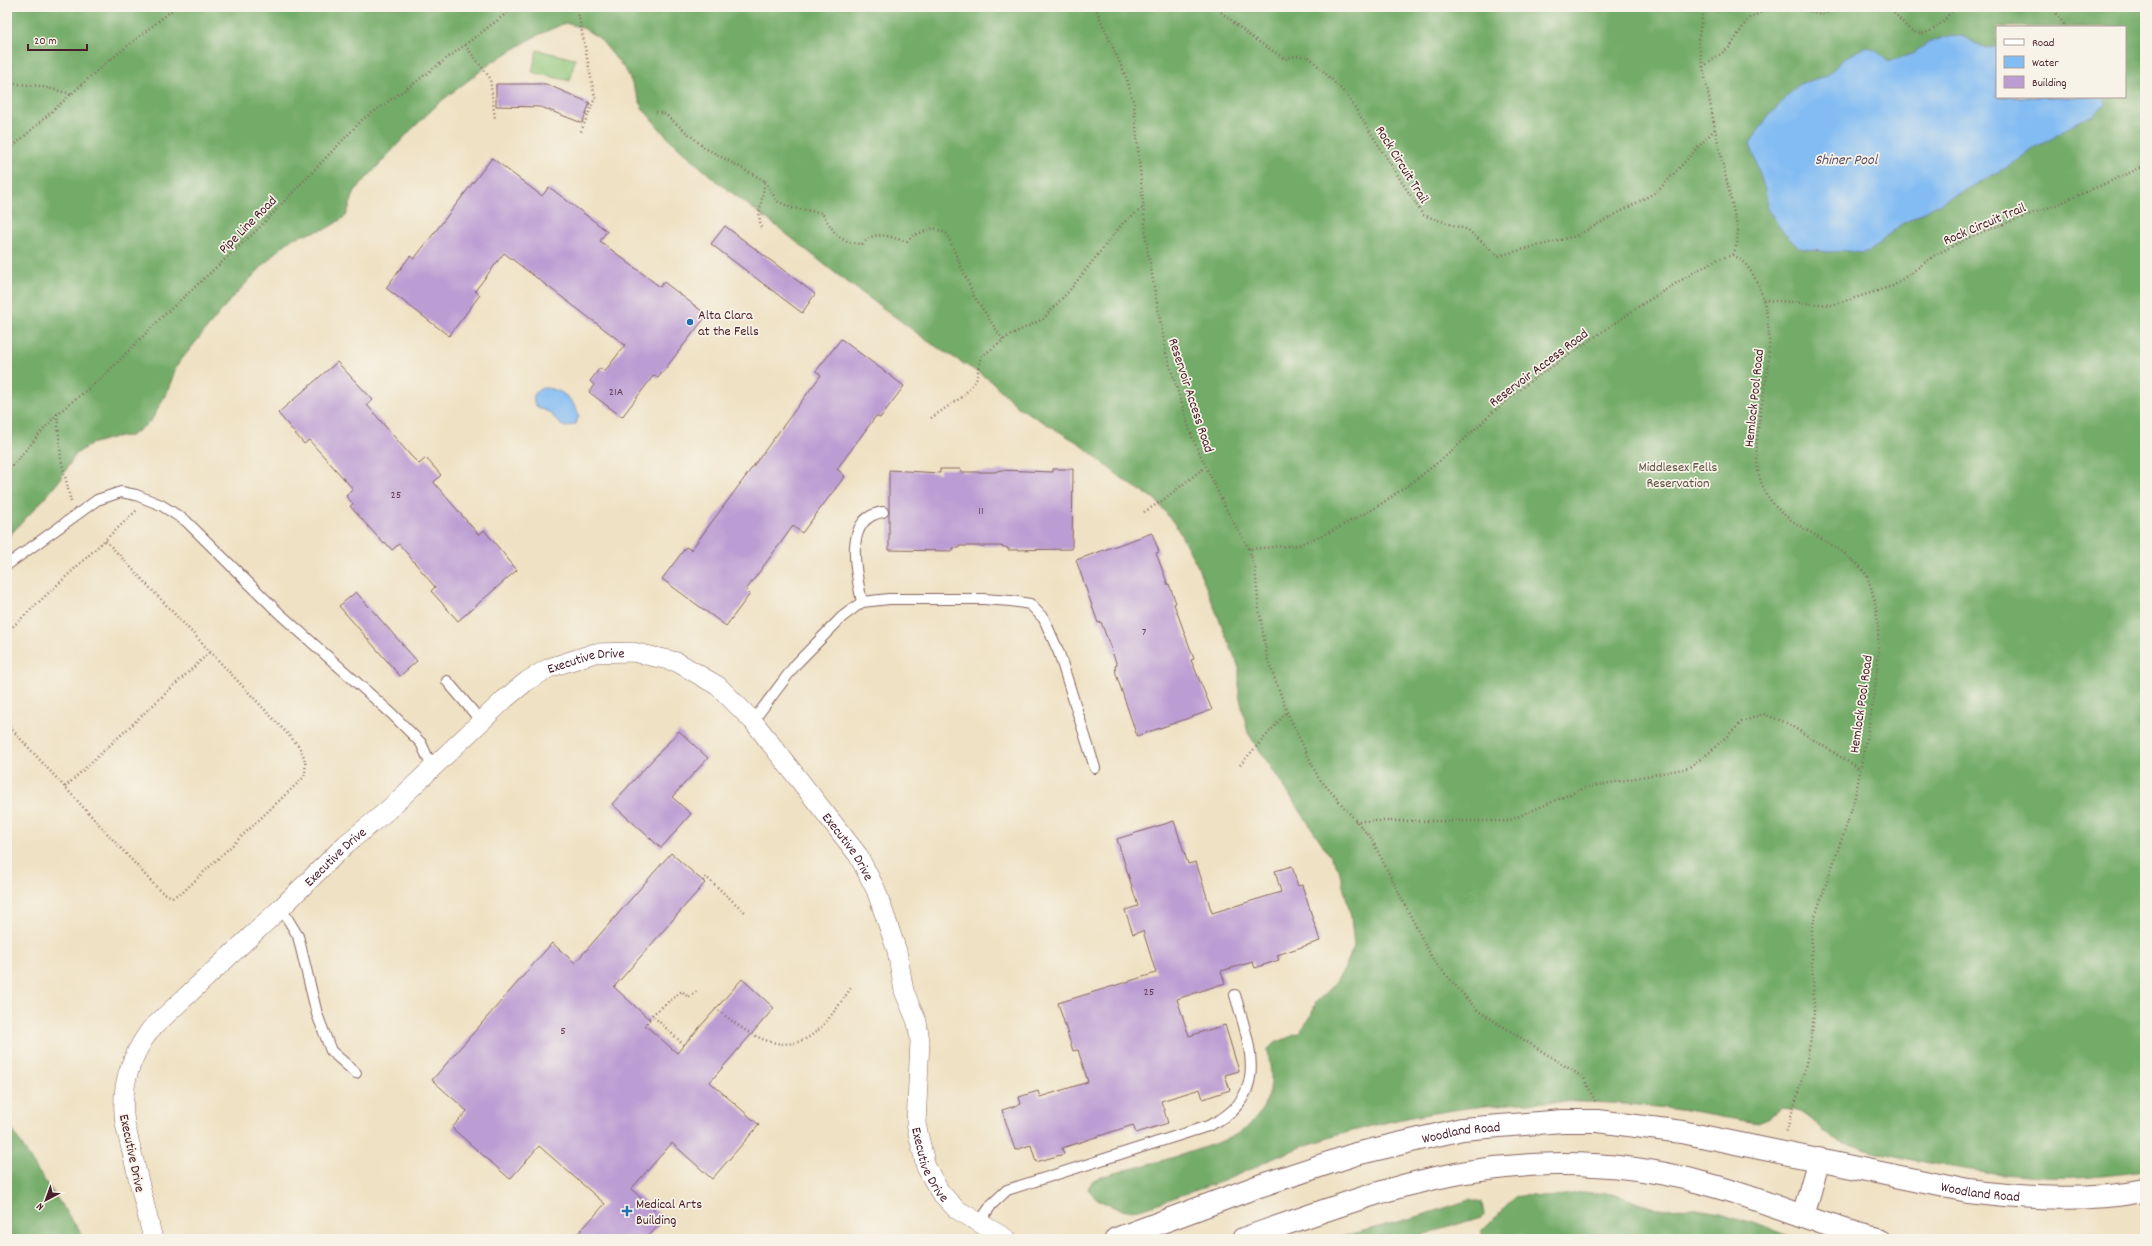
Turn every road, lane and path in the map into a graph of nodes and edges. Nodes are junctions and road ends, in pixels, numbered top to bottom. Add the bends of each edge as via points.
1 (176, 7) edge
2 (515, 7) edge
3 (577, 7) edge
4 (1095, 7) edge
5 (1215, 7) edge
6 (1704, 7) edge
7 (1843, 7) edge
8 (1889, 7) edge
9 (1955, 7) edge
10 (2052, 7) edge
11 (2065, 26) edge
12 (465, 45) junction
13 (1703, 67) junction
14 (7, 83) edge
15 (72, 94) junction
16 (656, 112) dead end
17 (494, 119) dead end
18 (1715, 129) junction
19 (580, 134) dead end
20 (7, 152) edge
21 (2145, 166) edge
22 (765, 181) junction
23 (1144, 207) junction
24 (760, 228) dead end
25 (1733, 255) junction
26 (1763, 300) junction
27 (1003, 340) junction
28 (57, 414) junction
29 (932, 418) dead end
30 (1205, 467) junction
31 (7, 472) edge
32 (70, 494) dead end
33 (149, 499) junction
34 (883, 512) dead end
35 (1144, 512) dead end
36 (105, 540) junction
37 (1249, 549) junction
38 (7, 565) edge
39 (862, 602) junction
40 (7, 632) edge
41 (210, 652) junction
42 (447, 681) dead end
43 (1287, 712) junction
44 (481, 721) junction
45 (753, 721) junction
46 (7, 724) edge
47 (1240, 765) dead end
48 (432, 767) junction
49 (1095, 768) dead end
50 (1860, 769) junction
51 (65, 787) junction
52 (1354, 821) junction
53 (703, 881) dead end
54 (281, 908) junction
55 (746, 913) dead end
56 (852, 988) dead end
57 (699, 990) dead end
58 (1235, 995) dead end
59 (716, 1008) dead end
60 (652, 1016) junction
61 (649, 1018) dead end
62 (684, 1045) dead end
63 (356, 1073) dead end
64 (1596, 1103) dead end
65 (1780, 1152) junction
66 (1819, 1159) junction
67 (2145, 1191) edge
68 (1803, 1216) junction
69 (979, 1223) junction
70 (153, 1239) edge
71 (1007, 1239) edge
72 (1116, 1239) edge
73 (1243, 1239) edge
74 (1879, 1239) edge

1 - 15 path
2 - 12 path, Pipe Line Road
3 - 19 path via 595,98
4 - 23 path, Reservoir Access Road via 1127,79 1134,104
5 - 18 path, Rock Circuit Trail via 1250,36 1285,59 1308,56 1346,94 1423,215 1468,230 1498,256 1576,236 1658,191
6 - 13 path via 1698,41
7 - 13 path via 1823,14 1799,8 1765,10 1748,19 1730,47
8 - 9 path via 1914,32 1924,33 1945,20
10 - 11 path
12 - 17 path via 490,78
12 - 28 path, Pipe Line Road via 362,120 257,230 162,317 102,378
13 - 18 path
14 - 15 path via 39,86
15 - 20 path
16 - 22 path via 665,114 705,148
18 - 25 path via 1738,231
21 - 26 path, Rock Circuit Trail via 2058,204 1974,235 1935,255 1894,286 1832,305
22 - 24 path via 759,214
22 - 27 path via 777,201 792,208 822,213 835,232 847,243 862,244 870,236 881,234 907,241 914,235 934,228 947,234 974,296
23 - 27 path via 1123,223 1069,291 1043,319
23 - 30 path, Reservoir Access Road via 1153,286 1166,352 1192,437
25 - 26 path, Hemlock Pool Road via 1749,268 1757,281
25 - 37 path, Reservoir Access Road via 1718,259 1647,301 1528,383 1452,451 1375,508 1332,531 1298,545
26 - 50 path, Hemlock Pool Road via 1769,348 1757,435 1759,478 1765,493 1787,518 1832,545 1859,566 1868,578 1875,604 1876,673
27 - 29 path via 981,357 976,381 962,397
28 - 31 path, Pipe Line Road
28 - 32 path via 66,483
30 - 35 path
30 - 37 path, Reservoir Access Road
33 - 36 path
33 - 38 lane via 121,492 97,500
33 - 48 lane via 182,517 280,614 392,714 421,743
34 - 39 lane via 866,517 858,529 855,541
36 - 40 path
36 - 41 path
37 - 43 path via 1255,568 1267,657
39 - 45 lane via 842,617 796,664
39 - 49 lane via 889,599 982,599 1030,604 1044,619 1059,653
41 - 51 path
41 - 51 path via 298,745 305,756 306,767 304,777 297,785 189,887 178,896 172,897 160,891
42 - 44 lane
43 - 47 path
43 - 52 path via 1318,777
44 - 45 street, Executive Drive via 527,681 549,668 595,653 633,652 677,662 718,686
44 - 48 street, Executive Drive
45 - 69 street, Executive Drive via 858,855 876,890 897,951 904,991 917,1022 920,1041 916,1124 922,1157 940,1192 956,1209
46 - 51 path
48 - 54 street, Executive Drive via 388,810 346,844
50 - 52 path via 1784,722 1763,714 1742,722 1710,752 1688,768 1584,788 1508,821
50 - 65 path, Hemlock Pool Road via 1849,817 1812,929 1814,1009 1805,1068
52 - 64 path via 1371,838 1432,960 1477,1010 1584,1078
53 - 55 path via 706,878
54 - 63 lane via 298,936 316,1014 331,1051
54 - 70 street, Executive Drive via 162,1017 142,1042 130,1065 123,1112
56 - 59 path via 817,1031 802,1040 777,1044 751,1034
57 - 60 path via 688,997 682,991
58 - 69 lane via 1252,1053 1252,1069 1246,1092 1240,1104 1230,1114 1208,1126 1007,1190 992,1204
60 - 61 path
60 - 62 path
65 - 66 main road, Woodland Road
65 - 72 main road, Woodland Road via 1682,1132 1598,1121 1563,1121 1462,1129 1356,1154 1259,1186
66 - 67 main road, Woodland Road via 1968,1191 2007,1196 2063,1198
66 - 68 main road
68 - 73 main road via 1703,1183 1668,1175 1599,1165 1543,1164 1485,1168 1406,1185
68 - 74 main road
69 - 71 street, Executive Drive

